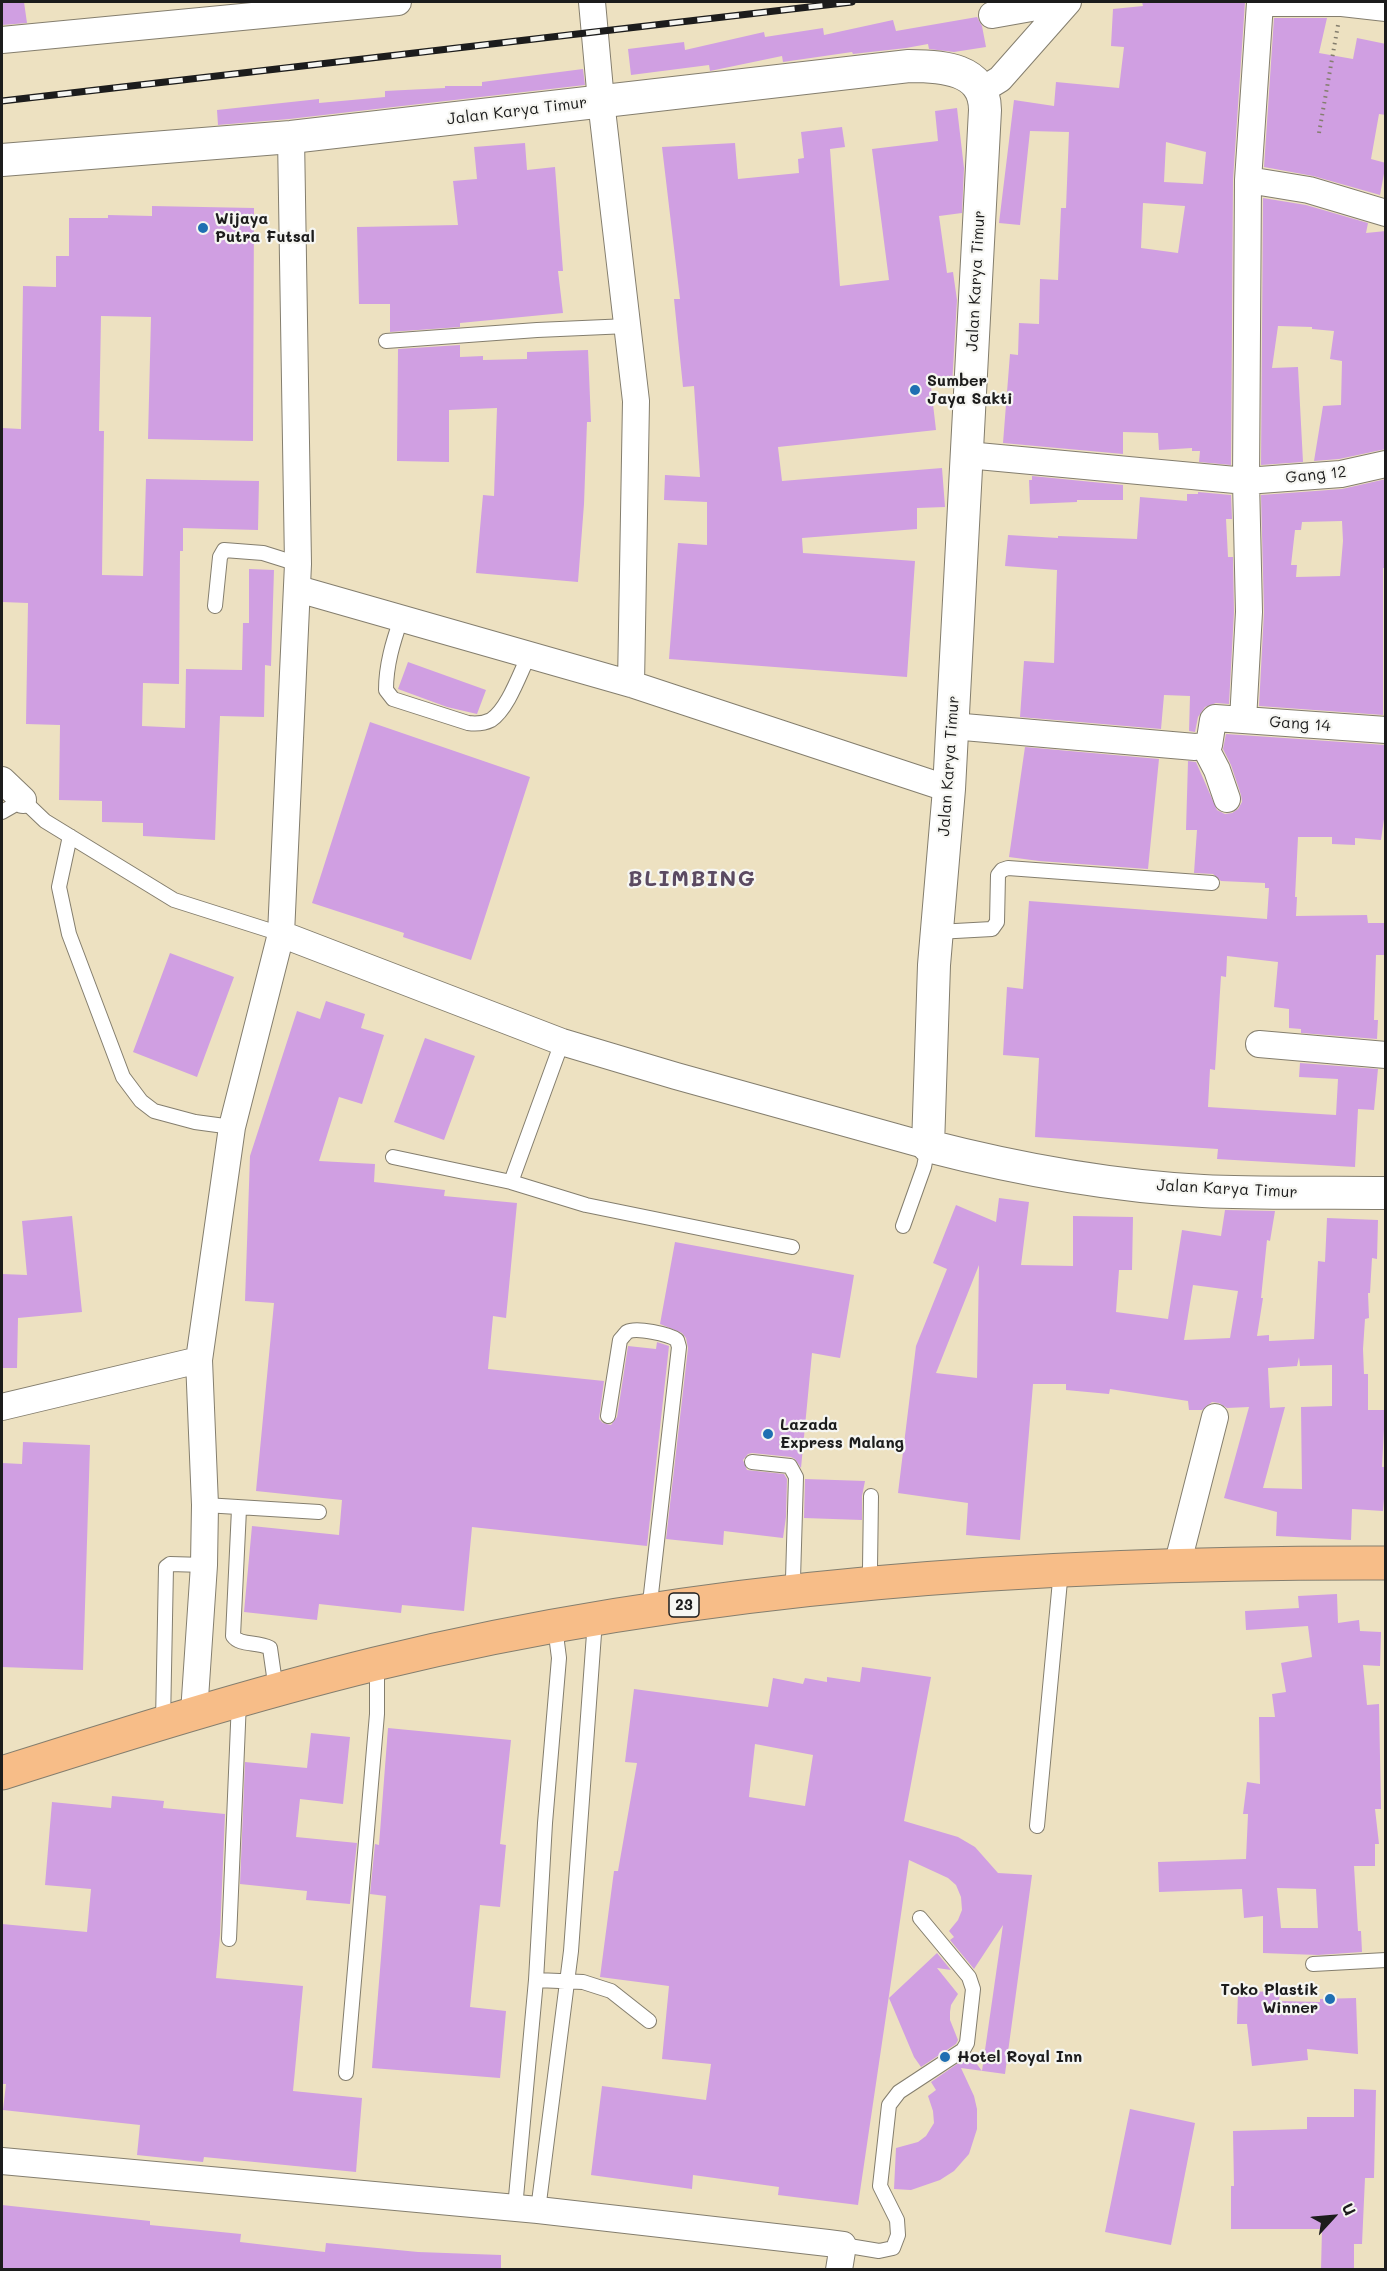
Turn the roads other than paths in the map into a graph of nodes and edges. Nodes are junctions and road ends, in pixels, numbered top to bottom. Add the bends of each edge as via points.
1 (398, 2) edge
2 (592, 2) edge
3 (1066, 2) edge
4 (1260, 2) edge
5 (325, 5) edge
6 (1386, 8) edge
7 (992, 15) dead end
8 (2, 40) edge
9 (982, 90) junction
10 (601, 101) junction
11 (291, 136) junction
12 (2, 160) edge
13 (1248, 180) junction
14 (1386, 213) edge
15 (628, 326) junction
16 (386, 341) dead end
17 (967, 455) junction
18 (1386, 464) edge
19 (1246, 481) junction
20 (298, 564) junction
21 (298, 590) junction
22 (215, 606) dead end
23 (401, 619) junction
24 (529, 655) junction
25 (631, 684) junction
26 (1243, 720) junction
27 (952, 726) junction
28 (1386, 730) edge
29 (1205, 747) junction
30 (2, 780) edge
31 (949, 789) junction
32 (1227, 799) dead end
33 (12, 806) edge
34 (70, 836) junction
35 (1212, 883) dead end
36 (937, 932) junction
37 (281, 934) junction
38 (562, 1042) junction
39 (1259, 1044) dead end
40 (1386, 1055) edge
41 (232, 1127) junction
42 (928, 1146) junction
43 (393, 1157) dead end
44 (511, 1182) junction
45 (1386, 1193) edge
46 (903, 1226) dead end
47 (792, 1247) dead end
48 (199, 1360) junction
49 (2, 1407) edge
50 (608, 1416) dead end
51 (1215, 1417) dead end
52 (752, 1462) dead end
53 (871, 1496) dead end
54 (205, 1505) junction
55 (239, 1509) junction
56 (319, 1512) dead end
57 (1386, 1563) edge
58 (204, 1565) junction
59 (1178, 1566) junction
60 (1061, 1570) junction
61 (867, 1582) junction
62 (788, 1591) junction
63 (647, 1610) junction
64 (595, 1620) junction
65 (555, 1627) junction
66 (377, 1663) junction
67 (276, 1690) junction
68 (239, 1701) junction
69 (194, 1713) junction
70 (163, 1722) junction
71 (2, 1773) edge
72 (1038, 1826) dead end
73 (920, 1918) dead end
74 (230, 1938) dead end
75 (1386, 1960) edge
76 (1313, 1964) dead end
77 (536, 1980) junction
78 (567, 1982) junction
79 (649, 2021) dead end
80 (346, 2073) dead end
81 (2, 2161) edge
82 (527, 2209) junction
83 (841, 2257) edge

1 - 5 street
2 - 10 street
3 - 7 street
3 - 9 street via 1000,79
4 - 6 street
4 - 13 street
5 - 8 street
9 - 10 street, Jalan Karya Timur via 959,72 909,66
9 - 17 street, Jalan Karya Timur via 985,110
10 - 11 street, Jalan Karya Timur
10 - 15 street
11 - 12 street, Jalan Karya Timur
11 - 20 street
13 - 14 street via 1309,190
13 - 19 street
15 - 16 lane
15 - 25 street via 636,401
17 - 19 street, Gang 12
17 - 27 street, Jalan Karya Timur
18 - 19 street, Gang 12 via 1341,474
19 - 26 street via 1249,612
20 - 21 street
20 - 22 lane via 262,553 224,550
21 - 23 street
21 - 37 street
23 - 24 street
23 - 24 lane via 394,637 386,690 393,699 468,723 490,721 500,712
24 - 25 street
25 - 31 street
26 - 28 street, Gang 14
26 - 29 street, Gang 14 via 1215,718 1209,745
27 - 29 street
27 - 31 street, Jalan Karya Timur
29 - 32 street
30 - 33 street
31 - 36 street, Jalan Karya Timur
33 - 34 lane
34 - 37 lane via 174,900
34 - 41 lane via 59,887 69,934 123,1077 154,1111
35 - 36 lane via 1008,868 998,875 997,922 992,928
36 - 42 street, Jalan Karya Timur
37 - 38 street
37 - 41 street
38 - 42 street
38 - 44 lane
39 - 40 street
41 - 48 street
42 - 45 street, Jalan Karya Timur via 1080,1178 1180,1189
42 - 46 lane
43 - 44 lane
44 - 47 lane via 586,1205
48 - 49 street
48 - 54 street
50 - 63 lane via 620,1340 626,1332 671,1335 677,1340
51 - 59 street
52 - 62 lane via 790,1466 796,1477 793,1579
53 - 61 lane
54 - 55 lane
54 - 58 street
55 - 56 lane
55 - 67 lane via 234,1636 241,1642 261,1643 270,1648
57 - 59 highway, 23
58 - 69 street
58 - 70 lane via 181,1563 166,1568
59 - 60 highway, 23
60 - 61 highway, 23
60 - 72 lane
61 - 62 highway, 23
62 - 63 highway, 23
63 - 64 highway, 23
64 - 65 highway, 23
64 - 78 lane
65 - 66 highway, 23
65 - 77 lane via 559,1658
66 - 67 highway, 23
66 - 80 lane via 377,1714
67 - 68 highway, 23
68 - 69 highway, 23
68 - 74 lane
69 - 70 highway, 23
70 - 71 highway, 23
73 - 83 lane via 969,1977 973,1989 967,2043 963,2050 899,2092 889,2105 880,2186 897,2220 898,2235 893,2248
75 - 76 lane
77 - 78 lane
77 - 82 lane
78 - 79 lane via 583,1982 611,1991
78 - 82 lane
81 - 82 street
82 - 83 street

